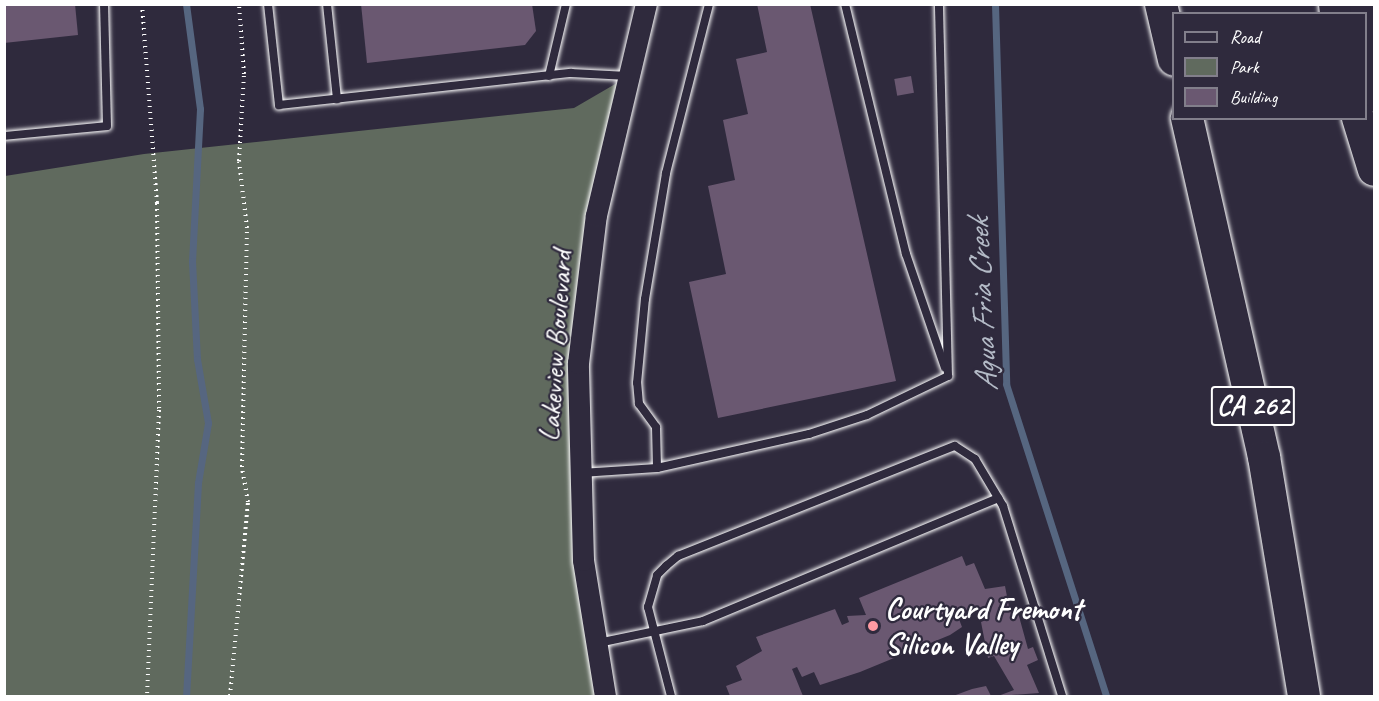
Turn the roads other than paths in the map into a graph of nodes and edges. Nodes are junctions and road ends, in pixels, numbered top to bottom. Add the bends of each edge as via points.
1 (104, 4) edge
2 (268, 4) edge
3 (327, 4) edge
4 (566, 4) edge
5 (646, 4) edge
6 (709, 4) edge
7 (845, 4) edge
8 (939, 4) edge
9 (1161, 4) edge
10 (1367, 16) edge
11 (1172, 55) edge
12 (549, 76) junction
13 (628, 76) junction
14 (1374, 96) edge
15 (337, 99) junction
16 (1187, 120) edge
17 (1359, 120) edge
18 (5, 135) edge
19 (1374, 170) edge
20 (948, 376) junction
21 (657, 468) junction
22 (578, 473) junction
23 (998, 498) junction
24 (655, 633) junction
25 (594, 644) junction
26 (605, 696) edge
27 (671, 696) edge
28 (1062, 696) edge
29 (1304, 696) edge

1 - 18 lane via 107,126
2 - 15 lane via 279,105
3 - 15 lane
4 - 12 lane
5 - 13 street, Lakeview Boulevard
6 - 21 lane via 666,173 645,299 637,383 639,404 656,427
7 - 20 lane via 906,254
8 - 20 lane
9 - 11 highway
10 - 14 highway
12 - 13 lane
12 - 15 lane
13 - 22 street, Lakeview Boulevard via 588,263 578,363
16 - 29 highway, CA 262 via 1264,457
17 - 19 highway
20 - 21 lane via 867,415 809,434
21 - 22 lane
22 - 25 street, Lakeview Boulevard
23 - 24 lane via 703,621
23 - 24 lane via 975,459 956,446 945,446 678,556 653,583 648,607
23 - 28 lane
24 - 25 lane
24 - 27 lane
25 - 26 street, Lakeview Boulevard

